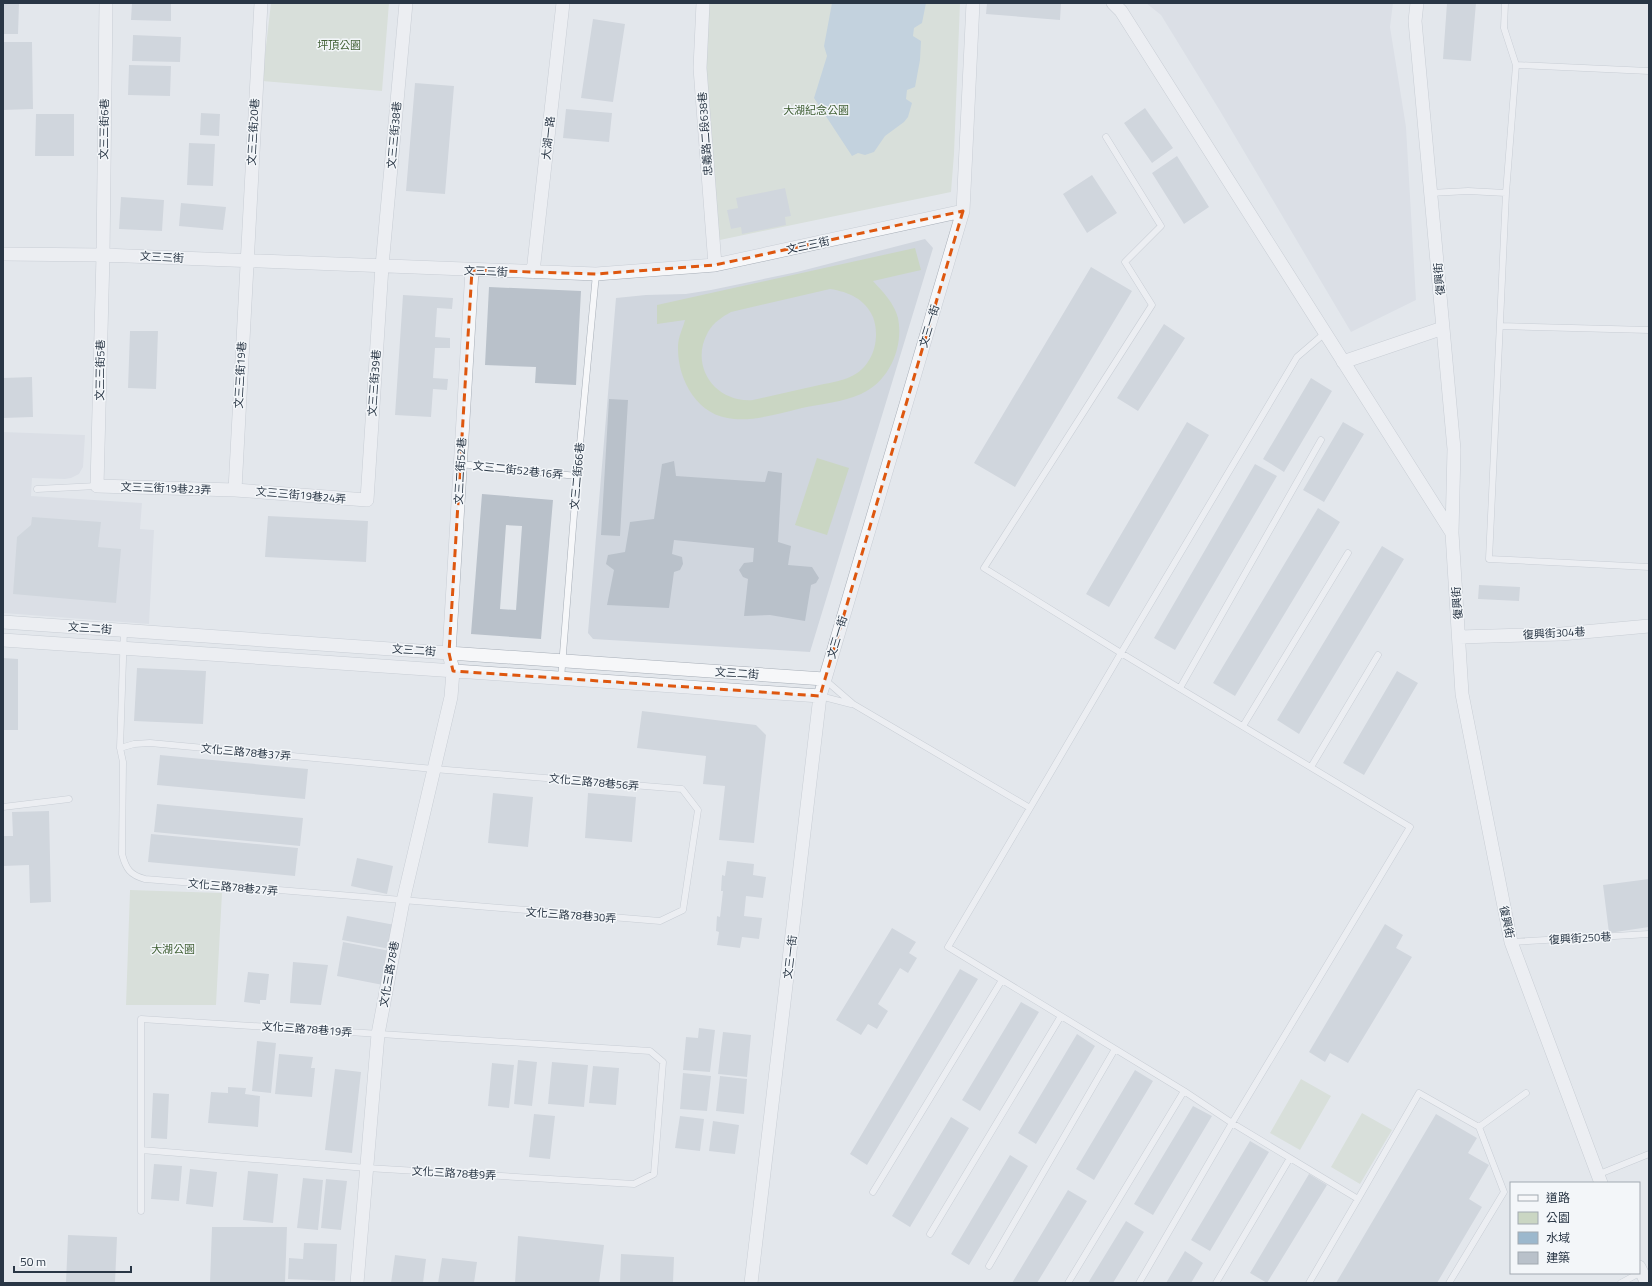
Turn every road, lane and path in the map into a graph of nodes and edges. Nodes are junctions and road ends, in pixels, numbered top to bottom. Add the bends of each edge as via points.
1 (106, 3) edge
2 (261, 3) edge
3 (406, 3) edge
4 (563, 3) edge
5 (702, 3) edge
6 (973, 3) edge
7 (1113, 3) edge
8 (1417, 3) edge
9 (1505, 3) edge
10 (1516, 65) junction
11 (1649, 71) edge
12 (1106, 136) dead end
13 (1430, 193) junction
14 (1506, 193) junction
15 (963, 211) junction
16 (3, 254) edge
17 (103, 254) junction
18 (246, 261) junction
19 (715, 265) junction
20 (382, 266) junction
21 (472, 270) junction
22 (533, 272) junction
23 (596, 274) junction
24 (1500, 326) junction
25 (1443, 328) junction
26 (1649, 330) edge
27 (1325, 332) junction
28 (1343, 362) junction
29 (1321, 440) dead end
30 (460, 464) junction
31 (576, 476) junction
32 (97, 486) junction
33 (37, 489) dead end
34 (235, 490) junction
35 (367, 500) joint
36 (1452, 533) junction
37 (1348, 553) dead end
38 (1649, 567) edge
39 (3, 622) edge
40 (1649, 626) edge
41 (124, 630) junction
42 (1459, 637) junction
43 (3, 640) edge
44 (123, 648) junction
45 (449, 653) junction
46 (1121, 653) junction
47 (1378, 655) dead end
48 (563, 661) junction
49 (453, 671) junction
50 (561, 679) junction
51 (824, 679) junction
52 (1180, 688) junction
53 (820, 696) junction
54 (853, 704) junction
55 (1243, 726) junction
56 (120, 748) junction
57 (1311, 767) junction
58 (434, 769) junction
59 (69, 799) dead end
60 (3, 807) edge
61 (1030, 808) junction
62 (691, 857) joint
63 (403, 901) junction
64 (1649, 934) edge
65 (1511, 942) junction
66 (1002, 980) junction
67 (1061, 1016) junction
68 (378, 1034) junction
69 (1115, 1049) junction
70 (663, 1062) joint
71 (1184, 1091) junction
72 (1526, 1093) dead end
73 (1232, 1123) junction
74 (1479, 1127) junction
75 (141, 1150) junction
76 (1649, 1154) edge
77 (1290, 1158) junction
78 (367, 1168) junction
79 (1599, 1179) edge
80 (872, 1192) dead end
81 (1358, 1199) junction
82 (141, 1211) dead end
83 (930, 1234) dead end
84 (989, 1266) dead end
85 (1642, 1274) edge
86 (357, 1283) edge
87 (751, 1283) edge
88 (1068, 1283) edge
89 (1139, 1283) edge
90 (1216, 1283) edge
91 (1309, 1283) edge
92 (1449, 1283) edge
93 (1621, 1283) edge

1 - 17 street, 文三三街6巷
2 - 18 street, 文三三街20巷
3 - 20 street, 文三三街38巷
4 - 22 street, 大湖一路
5 - 19 street, 忠義路二段638巷 via 700,68
6 - 15 street, 文三一街
7 - 27 street via 1121,11
8 - 13 street, 復興街 via 1415,21
9 - 10 lane via 1504,28
10 - 11 lane
10 - 14 lane
12 - 46 lane via 1161,226 1125,262 1152,305 984,568
13 - 14 lane
13 - 25 street, 復興街
14 - 24 lane
15 - 19 street, 文三三街
15 - 51 street, 文三一街
16 - 17 street, 文三三街
17 - 18 street, 文三三街
17 - 32 street, 文三三街5巷
18 - 20 street, 文三三街
18 - 34 street, 文三三街19巷
19 - 23 street, 文三三街
20 - 21 street, 文三三街
20 - 35 street, 文三三街39巷
21 - 22 street, 文三三街
21 - 30 street, 文三二街52巷
22 - 23 street, 文三三街
23 - 31 lane, 文三二街66巷
24 - 26 lane
24 - 38 lane via 1489,559
25 - 28 street
25 - 36 street, 復興街 via 1454,449
27 - 28 street
27 - 46 lane via 1296,357
28 - 36 street
29 - 52 lane
30 - 31 lane, 文三二街52巷16弄
30 - 45 street, 文三二街52巷
31 - 48 lane, 文三二街66巷
32 - 33 lane
32 - 34 street, 文三三街19巷23弄
34 - 35 street, 文三三街19巷24弄
36 - 42 street, 復興街
37 - 55 lane
39 - 41 street, 文三二街
40 - 42 street, 復興街304巷 via 1561,634
41 - 44 lane
41 - 45 street, 文三二街
42 - 65 street, 復興街 via 1462,694
43 - 44 street, 文三二街
44 - 49 street, 文三二街
44 - 56 lane
45 - 48 street, 文三二街
45 - 49 street, 文三二街52巷
46 - 52 lane
46 - 61 lane
47 - 57 lane
48 - 50 lane, 文三二街66巷
48 - 51 street, 文三二街
49 - 50 street, 文三二街
49 - 58 street, 文化三路78巷 via 451,697
50 - 53 street, 文三二街
51 - 53 street, 文三一街
51 - 54 lane
52 - 55 lane
53 - 54 lane
53 - 87 street, 文三一街
54 - 61 lane
55 - 57 lane
56 - 58 lane, 文化三路78巷37弄 via 150,743
56 - 63 lane, 文化三路78巷27弄 via 122,854 126,869 134,877
57 - 73 lane via 1410,827
58 - 62 lane, 文化三路78巷56弄 via 682,790 698,810
58 - 63 street, 文化三路78巷
59 - 60 lane
61 - 66 lane via 948,947
62 - 63 lane, 文化三路78巷30弄 via 683,910 660,922
63 - 68 street, 文化三路78巷
64 - 65 lane, 復興街250巷
65 - 79 street, 復興街
66 - 67 lane
66 - 80 lane
67 - 69 lane
67 - 83 lane
68 - 70 lane, 文化三路78巷19弄 via 650,1051
68 - 75 lane, 文化三路78巷19弄 via 141,1018
68 - 78 street, 文化三路78巷
69 - 71 lane
69 - 84 lane
70 - 78 lane, 文化三路78巷9弄 via 654,1174 634,1184
71 - 73 lane
71 - 88 lane
72 - 74 lane
73 - 77 lane
73 - 89 lane
74 - 81 lane via 1419,1093
74 - 92 lane via 1504,1192
75 - 78 lane, 文化三路78巷9弄
75 - 82 lane, 文化三路78巷19弄
76 - 79 lane
77 - 81 lane
77 - 90 lane
78 - 86 street, 文化三路78巷
81 - 91 lane
85 - 93 lane

